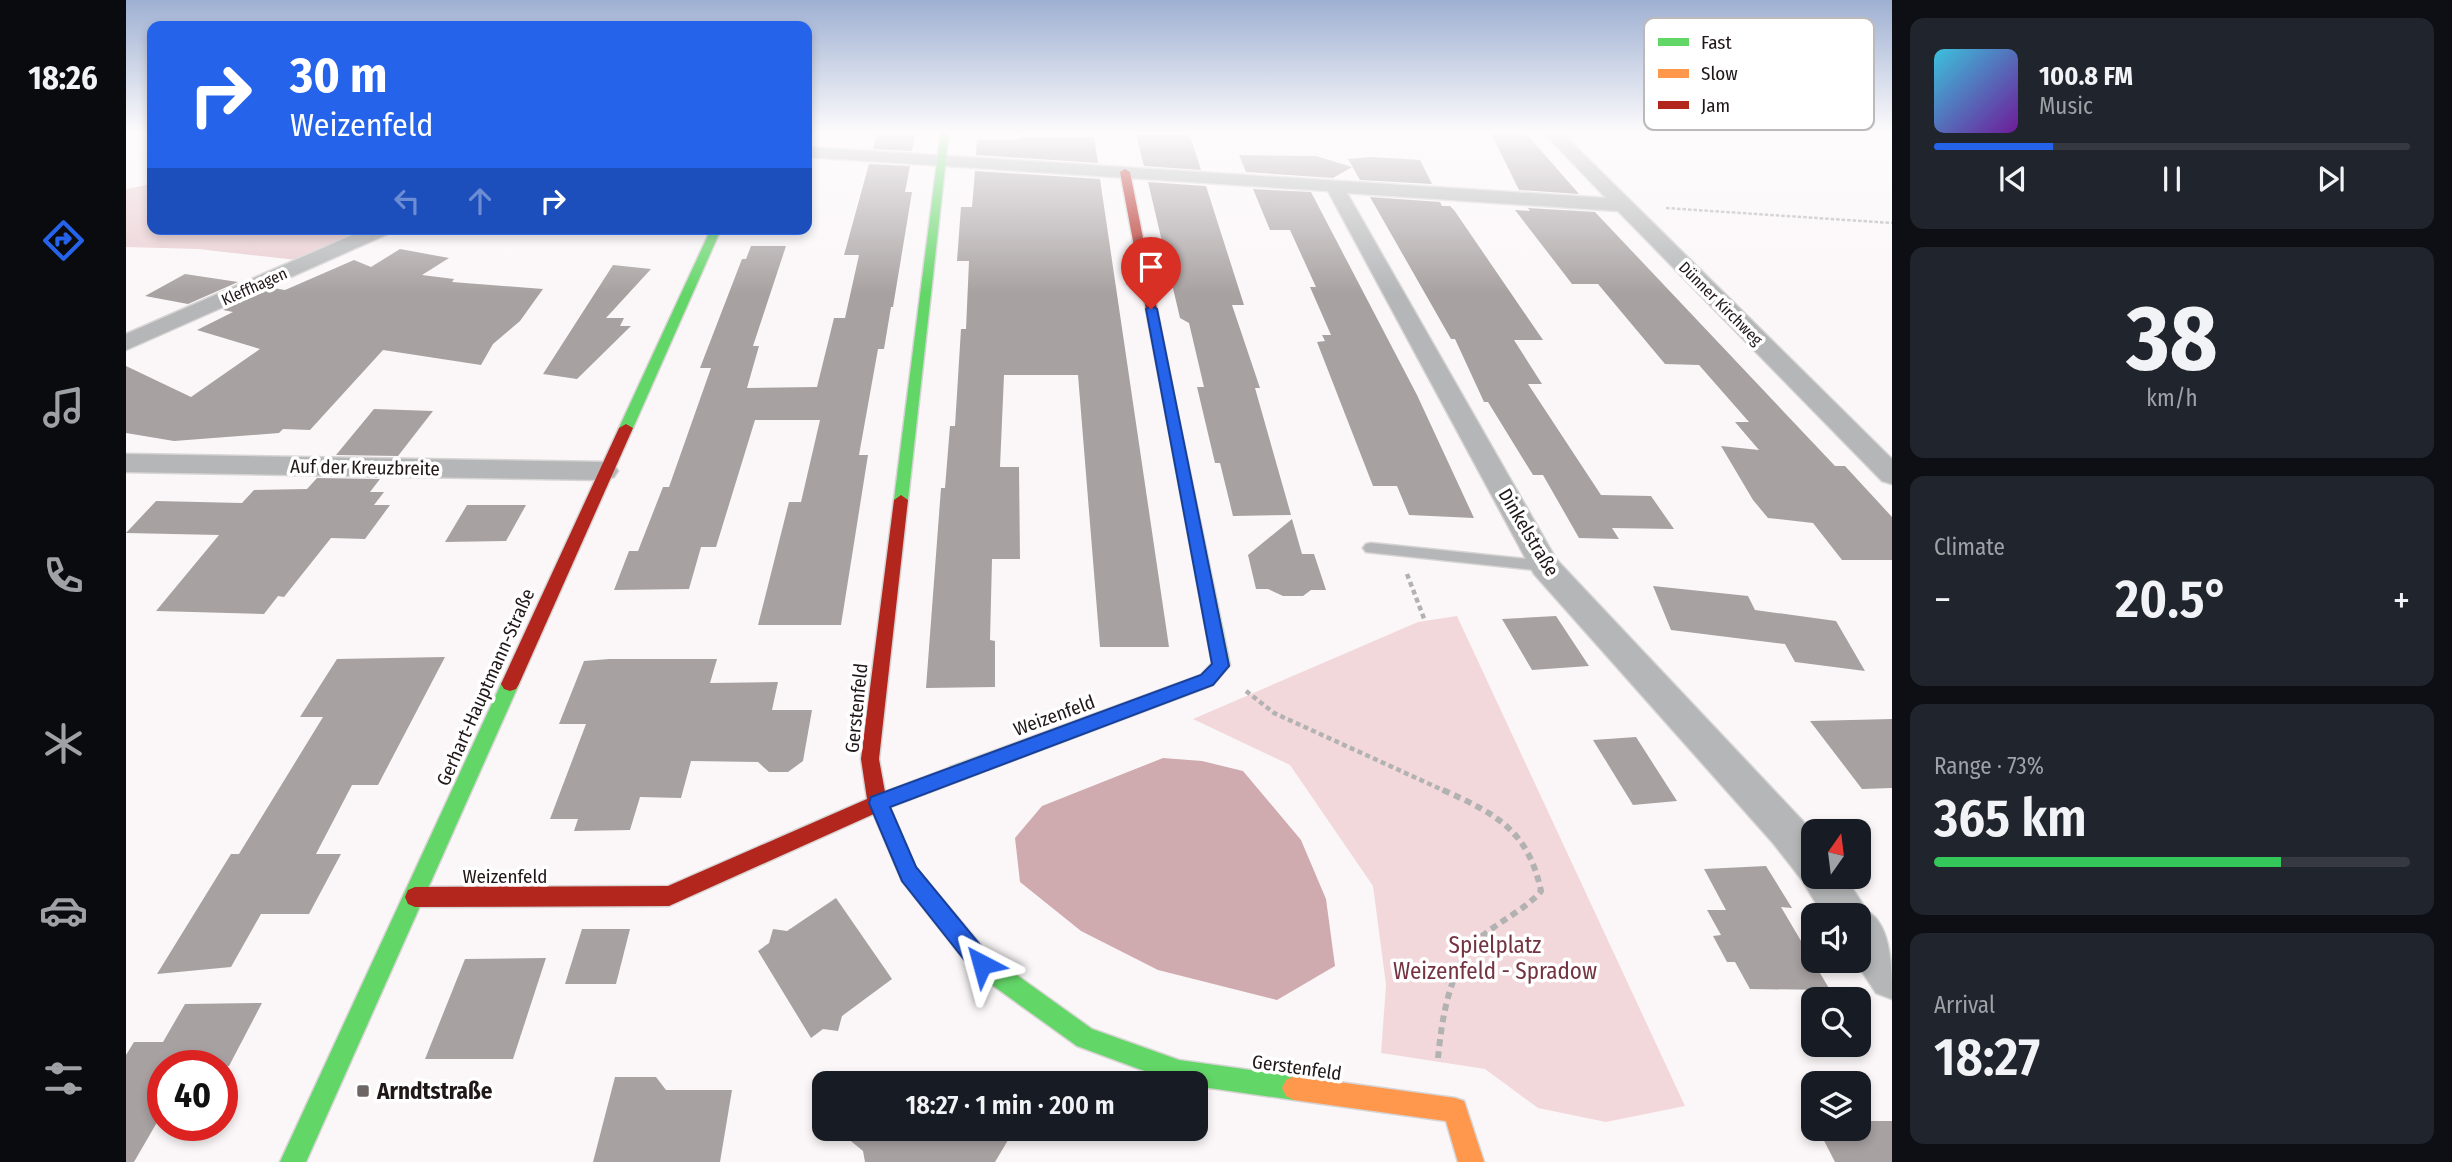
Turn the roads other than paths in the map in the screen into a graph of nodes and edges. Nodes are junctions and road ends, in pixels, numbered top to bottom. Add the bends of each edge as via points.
1 (938, 185) edge
2 (1128, 185) edge
3 (1322, 185) edge
4 (1603, 185) edge
5 (1334, 186) junction
6 (1622, 205) junction
7 (369, 235) edge
8 (713, 235) edge
9 (126, 343) edge
10 (126, 463) edge
11 (604, 471) junction
12 (1892, 475) edge
13 (1371, 548) dead end
14 (1545, 566) junction
15 (878, 803) junction
16 (1801, 850) edge
17 (415, 897) junction
18 (1871, 947) edge
19 (1892, 976) edge
20 (293, 1162) edge
21 (1471, 1162) edge

1 - 15 street, Gerstenfeld via 870,759
2 - 15 street, Weizenfeld via 1221,666 1207,680
3 - 5 street
4 - 6 street, Dünner Kirchweg
5 - 6 street
5 - 14 street, Dinkelstraße
6 - 12 street, Dünner Kirchweg
7 - 9 street, Kleffhagen
8 - 11 street, Gerhart-Hauptmann-Straße
10 - 11 street, Auf der Kreuzbreite
11 - 17 street, Gerhart-Hauptmann-Straße
13 - 14 lane
14 - 16 street, Dinkelstraße
15 - 17 street, Weizenfeld via 669,896
15 - 21 street, Gerstenfeld via 909,874 982,964 1085,1038 1179,1072 1455,1110
17 - 20 street, Gerhart-Hauptmann-Straße
18 - 19 street

